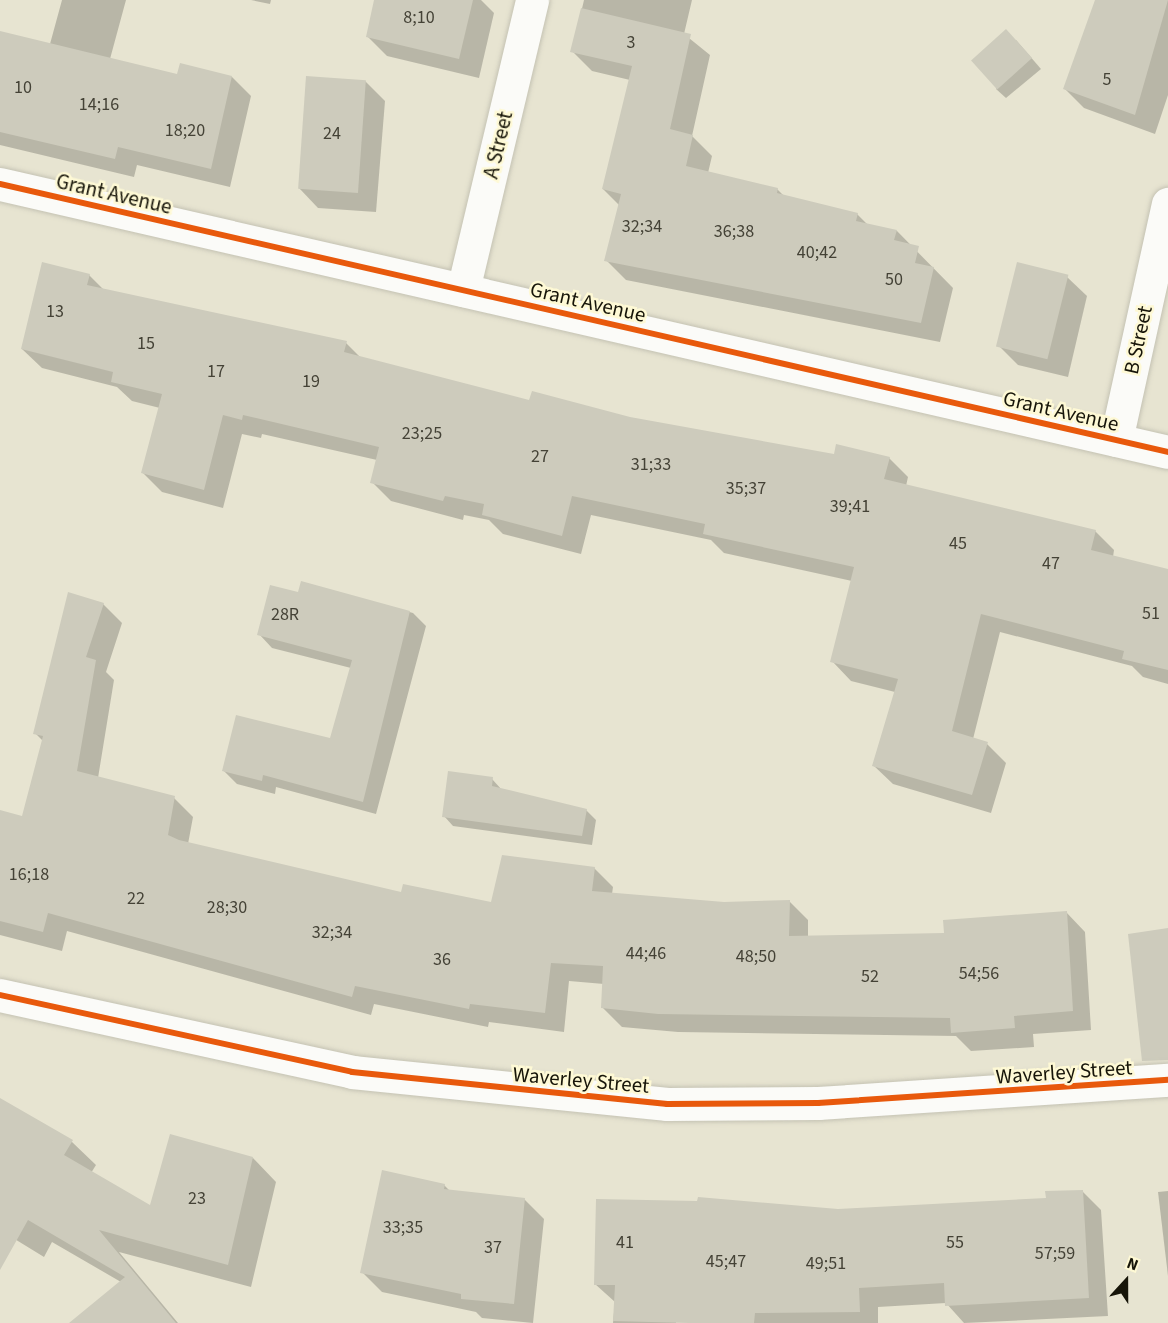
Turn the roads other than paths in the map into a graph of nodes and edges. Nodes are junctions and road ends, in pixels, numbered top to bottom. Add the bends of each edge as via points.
1 (532, 0) edge
2 (0, 184) edge
3 (1168, 204) edge
4 (463, 290) junction
5 (1116, 440) junction
6 (1168, 452) edge
7 (0, 995) edge
8 (1168, 1080) edge

1 - 4 street, A Street
2 - 4 street, Grant Avenue
3 - 5 street, B Street
4 - 5 street, Grant Avenue
5 - 6 street, Grant Avenue
7 - 8 street, Waverley Street via 352,1072 667,1104 818,1103

